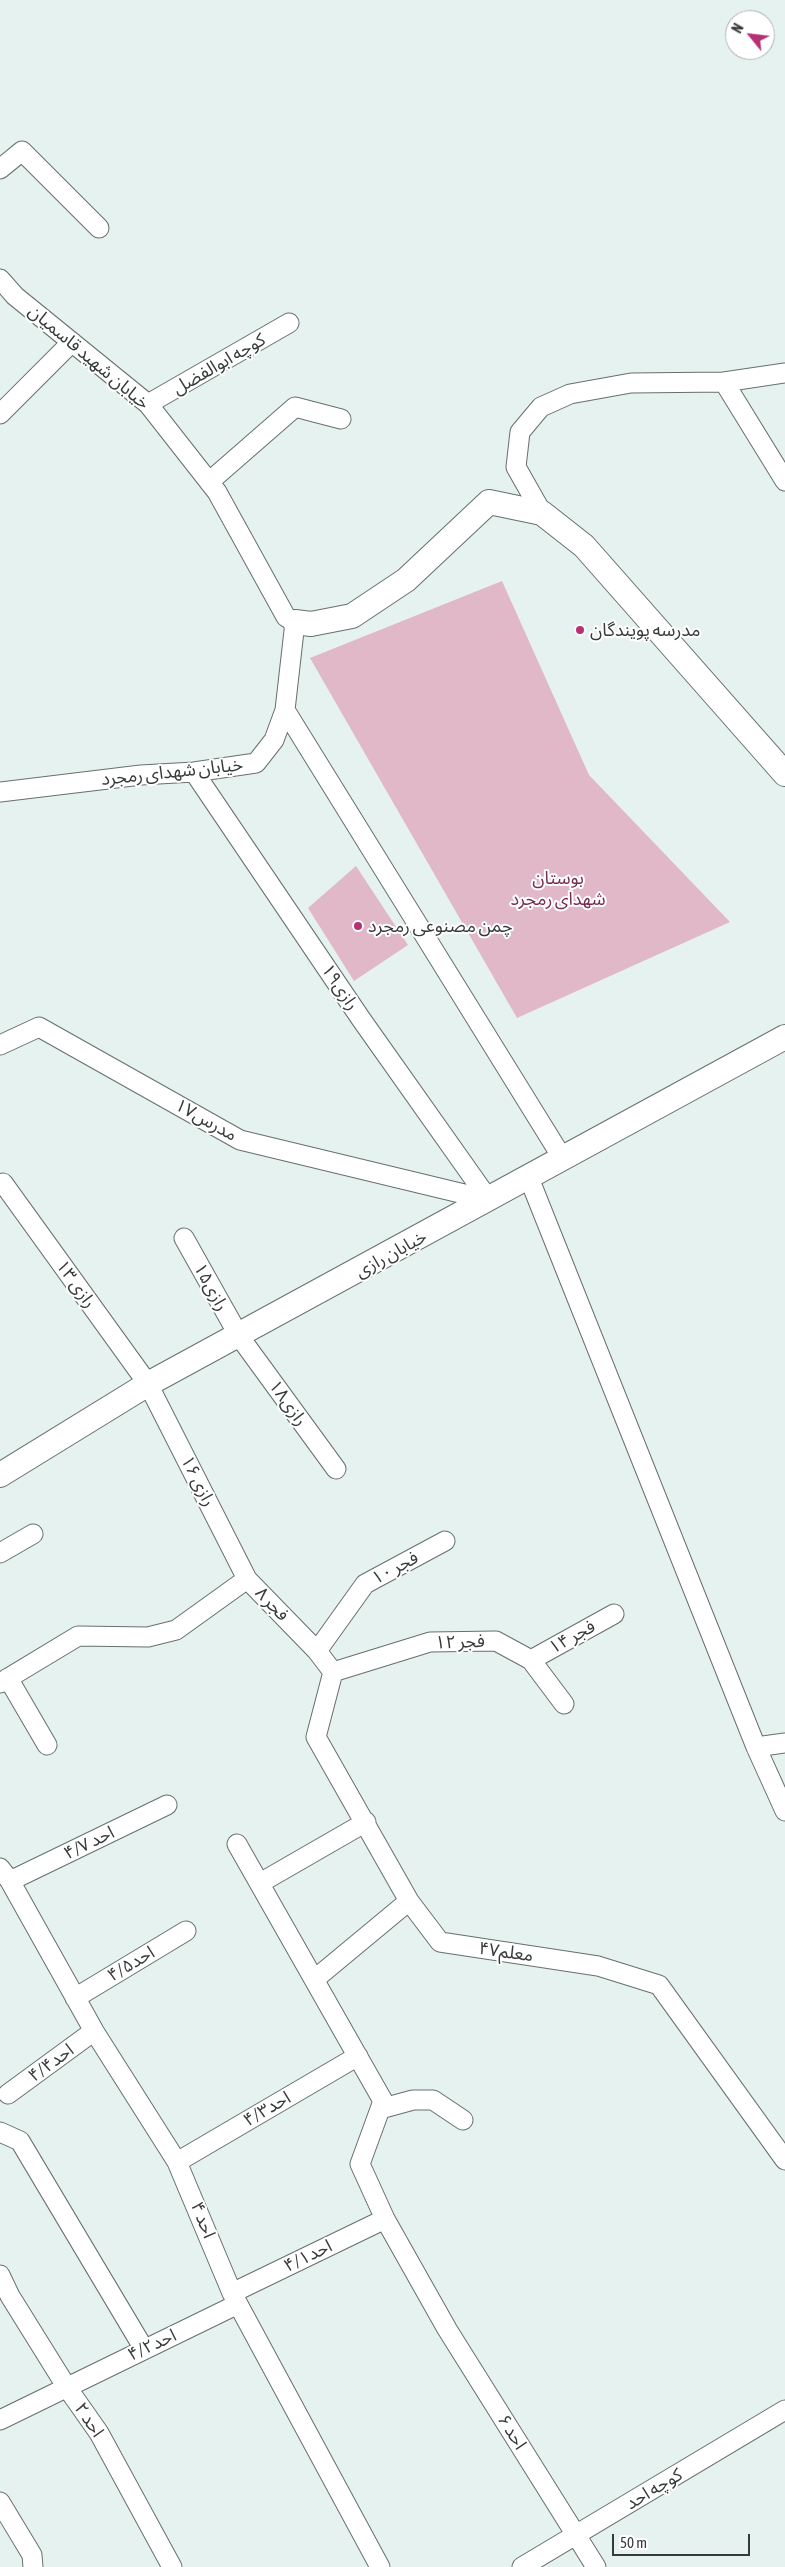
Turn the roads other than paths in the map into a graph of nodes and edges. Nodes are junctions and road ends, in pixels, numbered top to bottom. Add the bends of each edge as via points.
1 (0, 169) edge
2 (99, 228) dead end
3 (0, 279) edge
4 (289, 323) dead end
5 (72, 342) junction
6 (785, 373) edge
7 (724, 382) junction
8 (148, 404) junction
9 (0, 414) edge
10 (341, 419) dead end
11 (785, 481) edge
12 (209, 482) junction
13 (542, 513) junction
14 (296, 622) junction
15 (286, 710) junction
16 (194, 772) junction
17 (785, 774) edge
18 (0, 792) edge
19 (785, 1037) edge
20 (0, 1045) edge
21 (563, 1159) junction
22 (529, 1178) junction
23 (3, 1183) dead end
24 (489, 1200) junction
25 (184, 1238) dead end
26 (239, 1336) junction
27 (148, 1384) junction
28 (336, 1469) dead end
29 (0, 1475) edge
30 (33, 1534) dead end
31 (445, 1541) dead end
32 (0, 1553) edge
33 (247, 1579) junction
34 (614, 1614) dead end
35 (317, 1651) junction
36 (531, 1660) junction
37 (333, 1672) junction
38 (4, 1681) edge
39 (564, 1704) dead end
40 (785, 1743) edge
41 (47, 1744) dead end
42 (756, 1747) junction
43 (167, 1805) dead end
44 (785, 1811) edge
45 (366, 1822) junction
46 (237, 1844) dead end
47 (5, 1874) edge
48 (260, 1883) junction
49 (409, 1901) junction
50 (186, 1931) dead end
51 (315, 1979) junction
52 (76, 1998) junction
53 (94, 2031) junction
54 (358, 2056) junction
55 (8, 2094) dead end
56 (380, 2109) junction
57 (463, 2120) dead end
58 (0, 2132) edge
59 (785, 2160) edge
60 (177, 2162) junction
61 (385, 2219) junction
62 (0, 2275) edge
63 (235, 2299) junction
64 (144, 2349) junction
65 (66, 2386) junction
66 (785, 2410) edge
67 (0, 2420) edge
68 (0, 2502) edge
69 (576, 2535) junction
70 (33, 2567) edge
71 (172, 2567) edge
72 (380, 2567) edge
73 (522, 2567) edge
74 (596, 2567) edge

1 - 2 street via 22,151
3 - 5 street, خیابان شهید قاسمیان
4 - 8 street, کوچه ابوالفضل
5 - 8 street, خیابان شهید قاسمیان
5 - 9 street
6 - 7 street
7 - 11 street
7 - 13 street via 631,383 570,394 541,407 520,432 516,466
8 - 12 street, خیابان شهید قاسمیان
10 - 12 street via 295,406
12 - 14 street, خیابان شهید قاسمیان via 286,617
13 - 14 street via 489,502 406,580 352,616 311,624
13 - 17 street via 584,546
14 - 15 street, خیابان شهدای رمجرد
15 - 16 street, خیابان شهدای رمجرد via 274,740 256,763
15 - 21 street
16 - 18 street, خیابان شهدای رمجرد via 141,774
16 - 24 street, رازی۱۹ via 361,1019
19 - 21 street, خیابان رازی
20 - 24 street, مدرس۱۷ via 39,1027 240,1140
21 - 22 street, خیابان رازی
22 - 24 street, خیابان رازی
22 - 42 street
23 - 27 street, رازی ۱۳
24 - 26 street, خیابان رازی
25 - 26 street, رازی۱۵
26 - 27 street, خیابان رازی
26 - 28 street, رازی۱۸
27 - 29 street, خیابان رازی
27 - 33 street, رازی ۱۶
30 - 32 street
31 - 35 street, فجر ۱۰ via 365,1584
33 - 35 street, فجر ۸
33 - 38 street, فجر ۸ via 176,1630 148,1637 78,1636
34 - 36 street, فجر ۱۴
35 - 37 street, فجر ۸
36 - 37 street, فجر ۱۲ via 496,1641 430,1642
36 - 39 street, فجر ۱۲
37 - 45 street, معلم۴۷ via 316,1737
38 - 41 street
40 - 42 street
42 - 44 street
43 - 47 street, احد ۴/۷
45 - 48 street
45 - 49 street, معلم۴۷
46 - 48 street
47 - 52 street, احد ۴
48 - 51 street
49 - 51 street
49 - 59 street, معلم۴۷ via 440,1942 598,1966 659,1985
50 - 52 street, احد۴/۵
51 - 54 street
52 - 53 street, احد ۴
53 - 55 street, احد۴/۴
53 - 60 street, احد ۴
54 - 56 street via 382,2101
54 - 60 street, احد۴/۳
56 - 57 street via 413,2100 433,2100
56 - 61 street, احد ۶ via 360,2164
58 - 64 street via 20,2141
60 - 63 street, احد ۴
61 - 63 street, احد۴/۱
61 - 69 street, احد ۶ via 448,2329
62 - 65 street, احد ۲
63 - 64 street, احد۴/۲
63 - 72 street, احد ۴
64 - 65 street, احد۴/۲
65 - 67 street, احد۴/۲
65 - 71 street, احد ۲ via 99,2433
66 - 69 street, کوچه احد
68 - 70 street via 32,2555
69 - 73 street, کوچه احد
69 - 74 street, احد ۶

